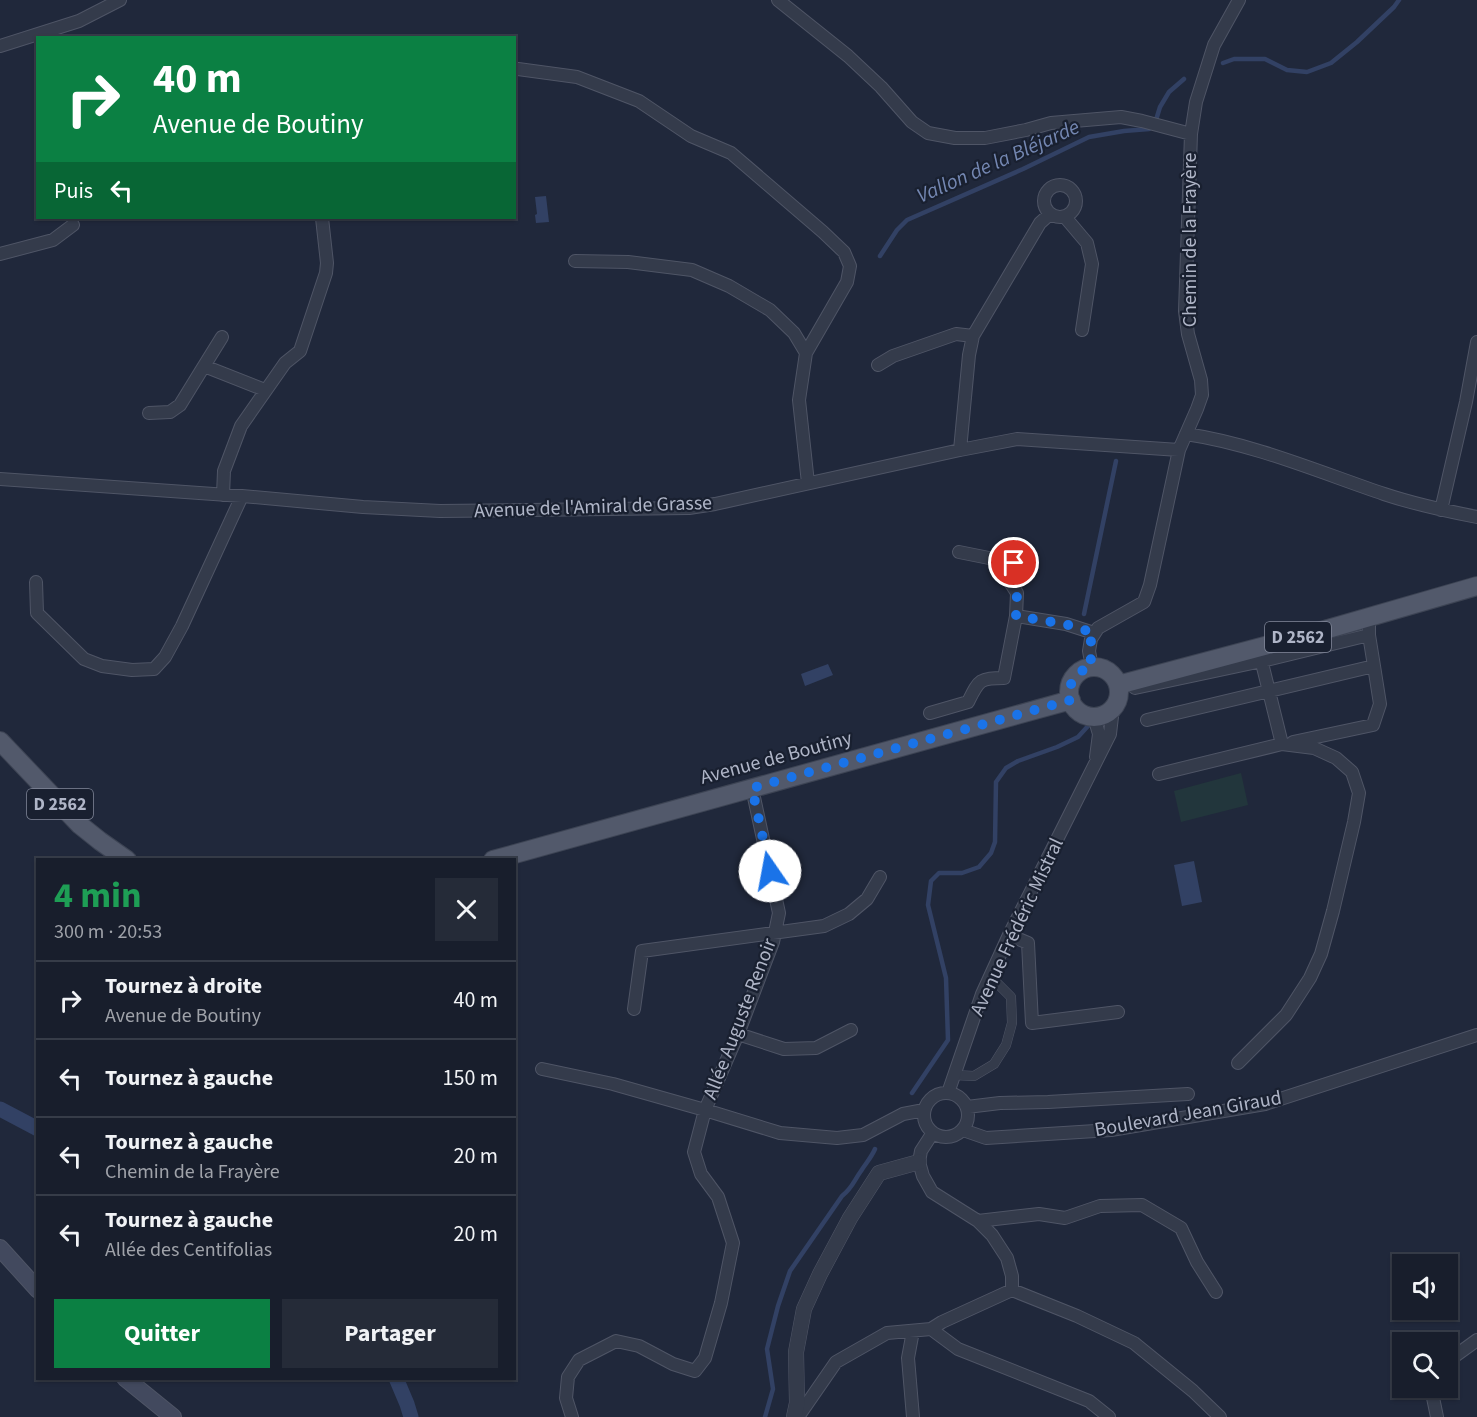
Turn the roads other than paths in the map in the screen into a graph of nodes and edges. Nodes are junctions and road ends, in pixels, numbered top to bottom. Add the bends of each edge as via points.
1 (120, 0) edge
2 (778, 0) edge
3 (1239, 0) edge
4 (0, 46) edge
5 (518, 69) dead end
6 (1191, 134) junction
7 (1050, 214) junction
8 (1065, 217) junction
9 (322, 219) edge
10 (73, 225) dead end
11 (0, 254) edge
12 (575, 261) dead end
13 (1082, 330) dead end
14 (973, 336) junction
15 (222, 337) dead end
16 (1477, 342) edge
17 (806, 353) junction
18 (878, 365) dead end
19 (204, 366) junction
20 (265, 390) junction
21 (149, 413) dead end
22 (1186, 434) junction
23 (960, 450) junction
24 (1179, 450) junction
25 (0, 479) edge
26 (808, 483) junction
27 (223, 495) junction
28 (242, 496) junction
29 (1441, 510) junction
30 (1477, 517) edge
31 (959, 552) dead end
32 (36, 582) dead end
33 (1477, 586) edge
34 (1016, 616) junction
35 (1369, 626) junction
36 (1094, 633) junction
37 (1260, 655) junction
38 (1374, 666) junction
39 (1092, 667) junction
40 (1270, 691) junction
41 (1117, 695) junction
42 (1071, 700) junction
43 (930, 713) dead end
44 (1094, 717) junction
45 (1147, 720) dead end
46 (0, 741) edge
47 (1282, 744) junction
48 (1095, 765) junction
49 (1159, 774) dead end
50 (752, 788) junction
51 (124, 858) edge
52 (500, 858) edge
53 (880, 877) dead end
54 (775, 933) junction
55 (1009, 935) junction
56 (990, 976) junction
57 (634, 1009) dead end
58 (1118, 1012) dead end
59 (851, 1030) dead end
60 (738, 1034) junction
61 (1477, 1035) edge
62 (1238, 1063) dead end
63 (542, 1069) dead end
64 (954, 1075) junction
65 (948, 1093) junction
66 (1188, 1094) dead end
67 (967, 1107) junction
68 (705, 1110) junction
69 (924, 1110) junction
70 (963, 1130) junction
71 (932, 1134) junction
72 (919, 1162) junction
73 (978, 1221) junction
74 (0, 1248) edge
75 (36, 1288) edge
76 (1012, 1290) junction
77 (1216, 1292) dead end
78 (932, 1329) junction
79 (913, 1332) junction
80 (1477, 1340) edge
81 (1458, 1354) edge
82 (127, 1380) edge
83 (1433, 1398) edge
84 (173, 1417) edge
85 (572, 1417) edge
86 (796, 1417) edge
87 (913, 1417) edge
88 (1109, 1417) edge
89 (1220, 1417) edge
90 (1437, 1417) edge

1 - 4 street via 79,21
2 - 6 street via 848,56 928,134 985,138 1051,123 1121,117
3 - 6 street, Chemin de la Frayère via 1214,45 1196,102
5 - 17 street via 577,77 639,101 691,136 731,153 844,252 850,266 847,282
6 - 22 street, Chemin de la Frayère via 1185,311 1202,395
7 - 8 street
7 - 8 street via 1044,203 1045,195 1060,184 1068,186 1077,200
7 - 14 street via 1040,223
8 - 13 street via 1087,243 1092,264
9 - 20 street via 326,273 300,351 285,363
10 - 11 street via 53,240
12 - 17 street via 628,262 692,270 770,310 794,333
14 - 18 street via 956,334
14 - 23 street
15 - 19 street
16 - 29 street
17 - 26 street via 800,400
19 - 20 street
19 - 21 street via 180,405 170,412
20 - 27 street via 241,426 224,471
22 - 24 street, Chemin de la Frayère
22 - 29 street via 1283,458
23 - 24 street, Avenue de l'Amiral de Grasse via 1017,439
23 - 26 street, Avenue de l'Amiral de Grasse
24 - 36 street, Chemin de la Frayère via 1143,602
25 - 27 street, Avenue de l'Amiral de Grasse
26 - 28 street, Avenue de l'Amiral de Grasse via 715,504 677,508 440,511
27 - 28 street, Avenue de l'Amiral de Grasse
28 - 32 street via 182,626 154,669 112,668 84,660 37,613
29 - 30 street
31 - 34 street via 1014,563 1010,582 1017,593
33 - 35 main road, D 2562
34 - 36 street
34 - 43 street via 1004,678 986,678 977,684 968,702
35 - 37 main road, D 2562
35 - 38 street
36 - 39 street via 1089,651
37 - 40 street
37 - 41 main road, D 2562
38 - 40 street
38 - 47 street via 1380,704 1373,725
39 - 41 main road via 1109,671 1115,678
39 - 42 main road via 1073,678
40 - 45 street
40 - 47 street
41 - 44 main road via 1101,716
41 - 48 street, Avenue Frédéric Mistral via 1110,734
42 - 44 main road via 1080,712
42 - 50 main road, Avenue de Boutiny
44 - 48 street, Avenue Frédéric Mistral via 1099,734
46 - 51 main road, D 2562 via 80,825
47 - 49 street
47 - 62 street via 1314,748 1336,758 1352,772 1359,793 1321,954 1286,1014
48 - 55 street, Avenue Frédéric Mistral
50 - 52 main road, Avenue de Boutiny
50 - 54 street, Allée Auguste Renoir via 779,913
53 - 54 street via 867,899 849,914 824,926
54 - 57 street via 642,951
54 - 60 street, Allée Auguste Renoir
55 - 56 street, Avenue Frédéric Mistral
55 - 58 street via 1028,943 1032,1023
56 - 64 street, Avenue Frédéric Mistral
56 - 64 street via 1011,997 1012,1023 1006,1045 994,1064 974,1076
59 - 60 street via 816,1048 784,1049
60 - 68 street, Allée Auguste Renoir
61 - 70 street, Boulevard Jean Giraud via 1265,1104 1111,1130 986,1138
63 - 68 street via 614,1084
64 - 65 street, Avenue Frédéric Mistral
65 - 67 street via 959,1097
65 - 69 street via 936,1095
66 - 67 street
67 - 70 street
68 - 69 street via 780,1133 837,1138 863,1135 903,1114
68 - 85 street, Allée Auguste Renoir via 694,1152 701,1174 718,1197 733,1244 705,1358 695,1371 639,1346 616,1341 579,1360 568,1377 566,1398
69 - 71 street via 925,1123
70 - 71 street via 948,1138
71 - 72 street
72 - 73 street via 932,1192
72 - 86 street via 879,1173 820,1274 804,1309 796,1352
73 - 76 street via 1007,1258
73 - 77 street via 1039,1214 1065,1218 1100,1206 1142,1205 1181,1228
74 - 75 main road
76 - 78 street
76 - 89 street via 1134,1343
78 - 79 street
78 - 88 street via 958,1350 1089,1401
79 - 86 street via 887,1333 836,1362
79 - 87 street via 908,1358
80 - 81 street
82 - 84 main road
83 - 90 street

